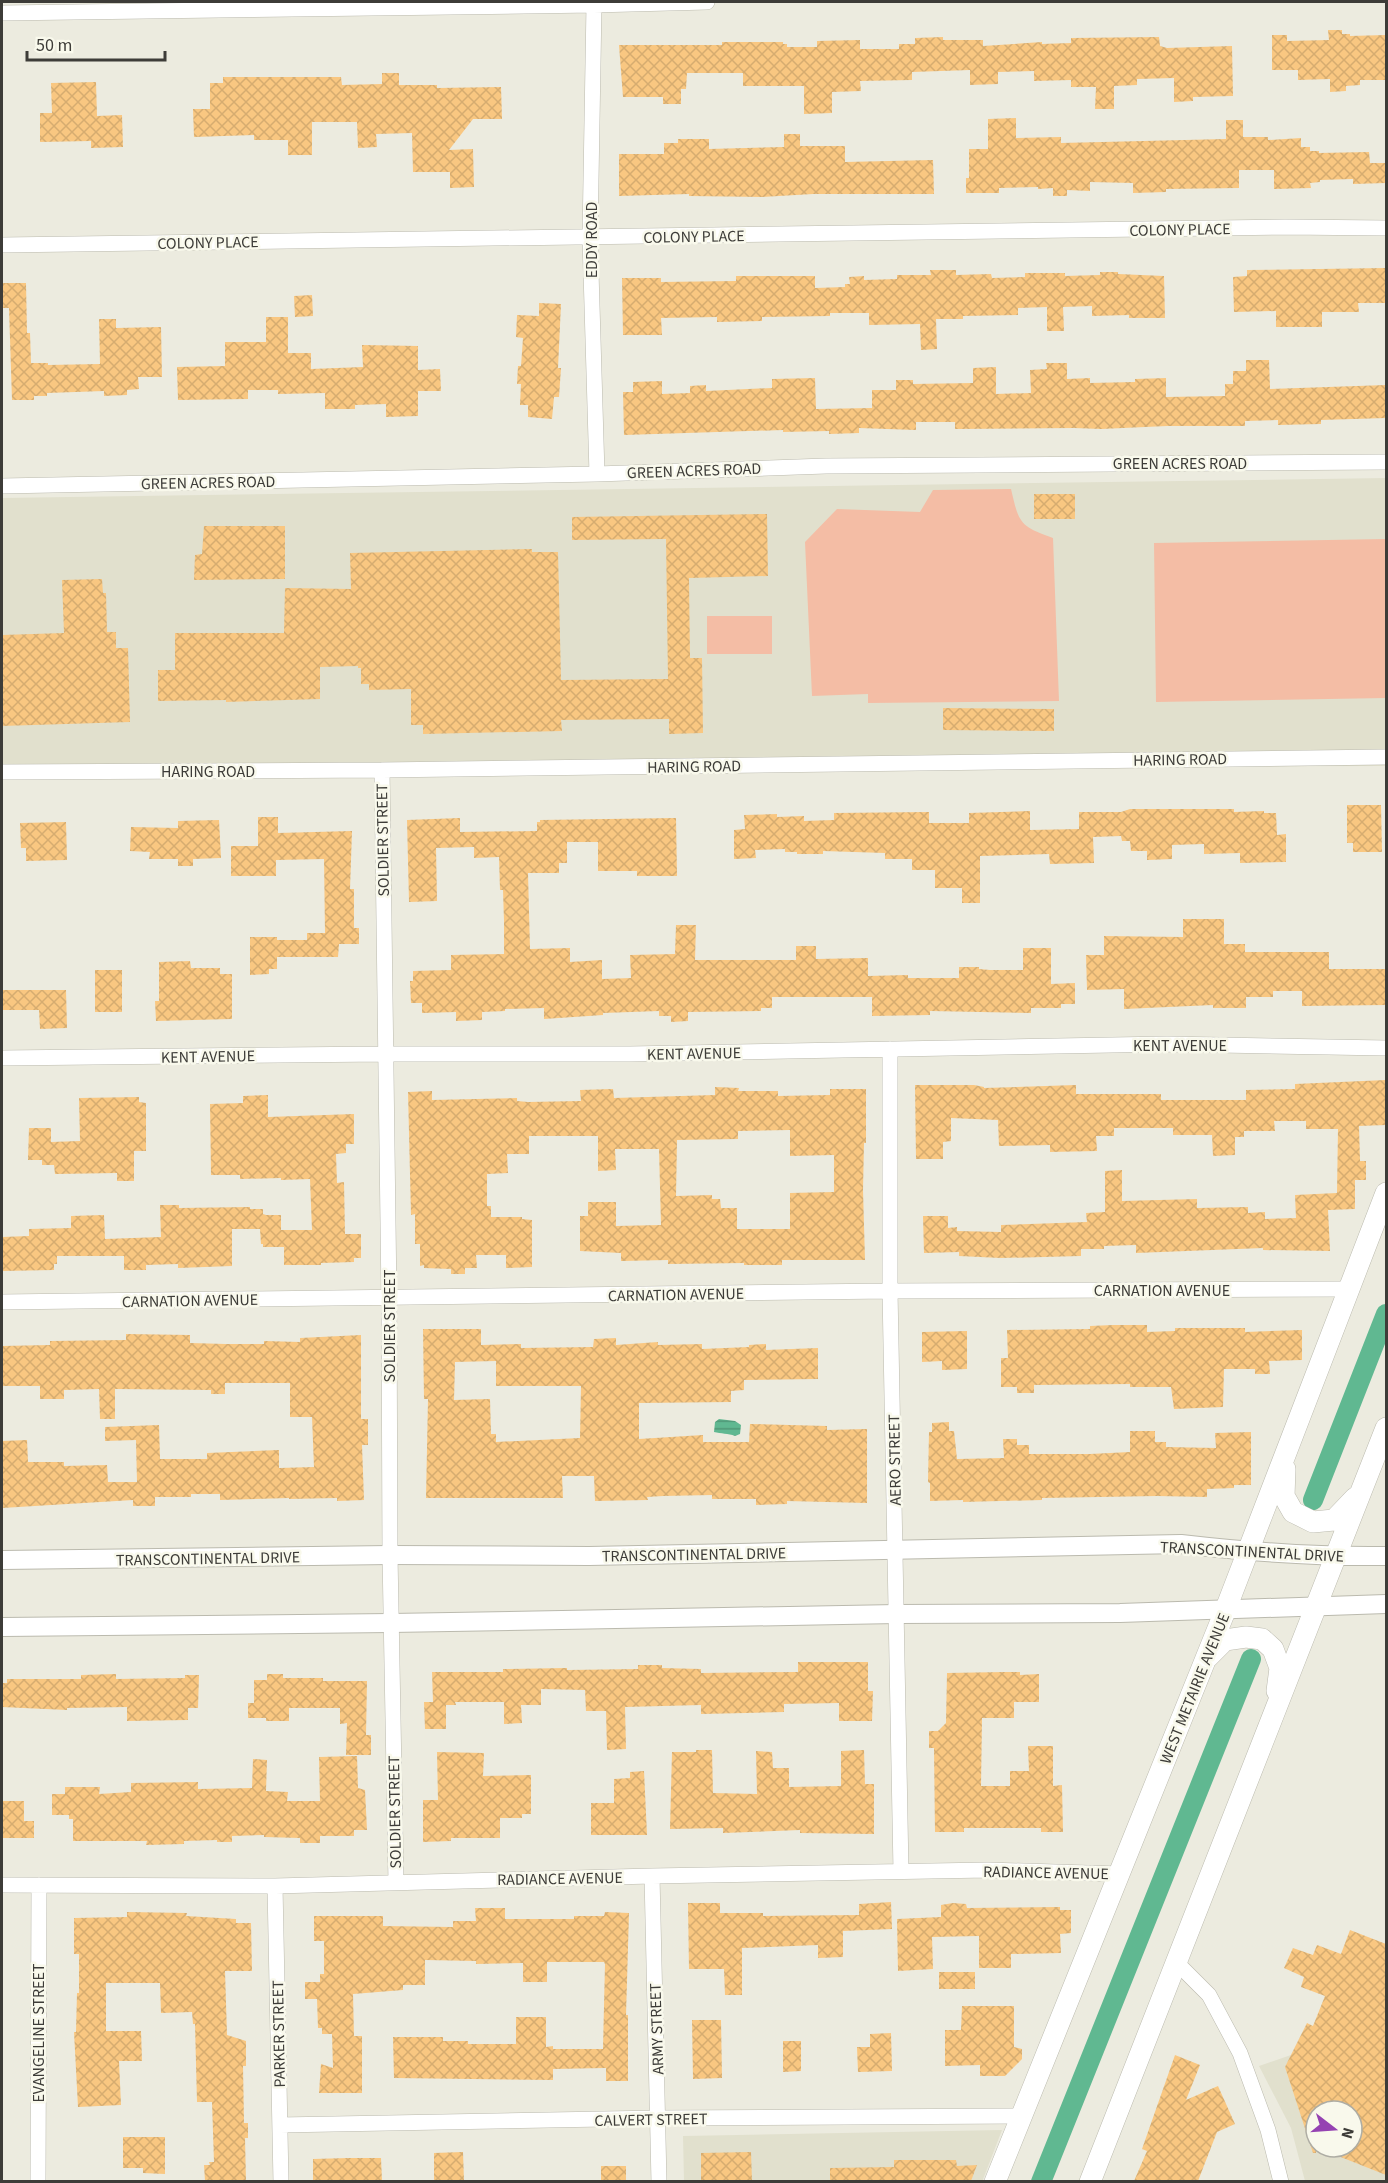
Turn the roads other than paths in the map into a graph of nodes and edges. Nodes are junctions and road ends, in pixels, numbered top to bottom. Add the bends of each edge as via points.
1 (706, 2) edge
2 (594, 5) junction
3 (2, 13) edge
4 (1386, 228) edge
5 (590, 238) junction
6 (2, 245) edge
7 (1386, 462) edge
8 (597, 474) junction
9 (2, 486) edge
10 (1386, 757) edge
11 (382, 770) junction
12 (2, 772) edge
13 (1386, 1048) edge
14 (890, 1049) junction
15 (385, 1054) junction
16 (2, 1058) edge
17 (1386, 1193) edge
18 (1350, 1289) junction
19 (891, 1291) junction
20 (389, 1298) junction
21 (2, 1302) edge
22 (1386, 1428) edge
23 (1285, 1457) junction
24 (1364, 1486) junction
25 (896, 1550) junction
26 (1248, 1551) junction
27 (390, 1555) junction
28 (1386, 1556) edge
29 (1336, 1557) junction
30 (2, 1560) edge
31 (1386, 1604) edge
32 (1316, 1606) junction
33 (1225, 1611) junction
34 (897, 1614) junction
35 (391, 1623) junction
36 (2, 1627) edge
37 (1204, 1660) junction
38 (1275, 1713) junction
39 (901, 1871) junction
40 (1119, 1874) junction
41 (652, 1876) junction
42 (396, 1882) junction
43 (2, 1885) edge
44 (39, 1885) junction
45 (274, 1886) junction
46 (1176, 1962) junction
47 (1021, 2116) junction
48 (658, 2118) junction
49 (280, 2125) junction
50 (38, 2181) edge
51 (280, 2181) edge
52 (659, 2181) edge
53 (995, 2181) edge
54 (1090, 2181) edge
55 (1281, 2181) edge

1 - 2 street
2 - 3 street
2 - 5 street, EDDY ROAD
4 - 5 street, COLONY PLACE
5 - 6 street, COLONY PLACE
5 - 8 street, EDDY ROAD
7 - 8 street, GREEN ACRES ROAD via 826,466
8 - 9 street, GREEN ACRES ROAD
10 - 11 street, HARING ROAD
11 - 12 street, HARING ROAD
11 - 15 street, SOLDIER STREET
13 - 14 street, KENT AVENUE via 1167,1044
14 - 15 street, KENT AVENUE
14 - 19 street, AERO STREET
15 - 16 street, KENT AVENUE
15 - 20 street, SOLDIER STREET
17 - 18 main road, WEST METAIRIE AVENUE
18 - 19 street, CARNATION AVENUE
18 - 23 main road, WEST METAIRIE AVENUE
19 - 20 street, CARNATION AVENUE
19 - 25 street, AERO STREET
20 - 21 street, CARNATION AVENUE
20 - 27 street, SOLDIER STREET
22 - 24 main road
23 - 24 main road via 1284,1496 1293,1512 1313,1522 1334,1520
23 - 26 main road, WEST METAIRIE AVENUE
24 - 29 main road
25 - 26 street, TRANSCONTINENTAL DRIVE via 1181,1544
25 - 27 street, TRANSCONTINENTAL DRIVE
25 - 34 street, AERO STREET
26 - 29 street, TRANSCONTINENTAL DRIVE
26 - 33 main road, WEST METAIRIE AVENUE
27 - 30 street, TRANSCONTINENTAL DRIVE
27 - 35 street, SOLDIER STREET
28 - 29 street, TRANSCONTINENTAL DRIVE
29 - 32 main road
31 - 32 street
32 - 33 street
32 - 38 main road
33 - 34 street
33 - 37 main road, WEST METAIRIE AVENUE
34 - 35 street
34 - 39 street, AERO STREET
35 - 36 street
35 - 42 street, SOLDIER STREET
37 - 38 main road via 1225,1640 1262,1639 1273,1650 1280,1668
37 - 40 main road, WEST METAIRIE AVENUE
38 - 46 main road
39 - 40 street, RADIANCE AVENUE
39 - 41 street, RADIANCE AVENUE
40 - 47 main road, WEST METAIRIE AVENUE
41 - 42 street, RADIANCE AVENUE
41 - 48 street, ARMY STREET
42 - 45 street, RADIANCE AVENUE
43 - 44 street, RADIANCE AVENUE
44 - 45 street, RADIANCE AVENUE
44 - 50 street, EVANGELINE STREET
45 - 49 street, PARKER STREET
46 - 54 main road
46 - 55 street via 1209,1995 1240,2053 1268,2130
47 - 48 street, CALVERT STREET
47 - 53 main road, WEST METAIRIE AVENUE
48 - 49 street, CALVERT STREET
48 - 52 street, ARMY STREET
49 - 51 street, PARKER STREET

